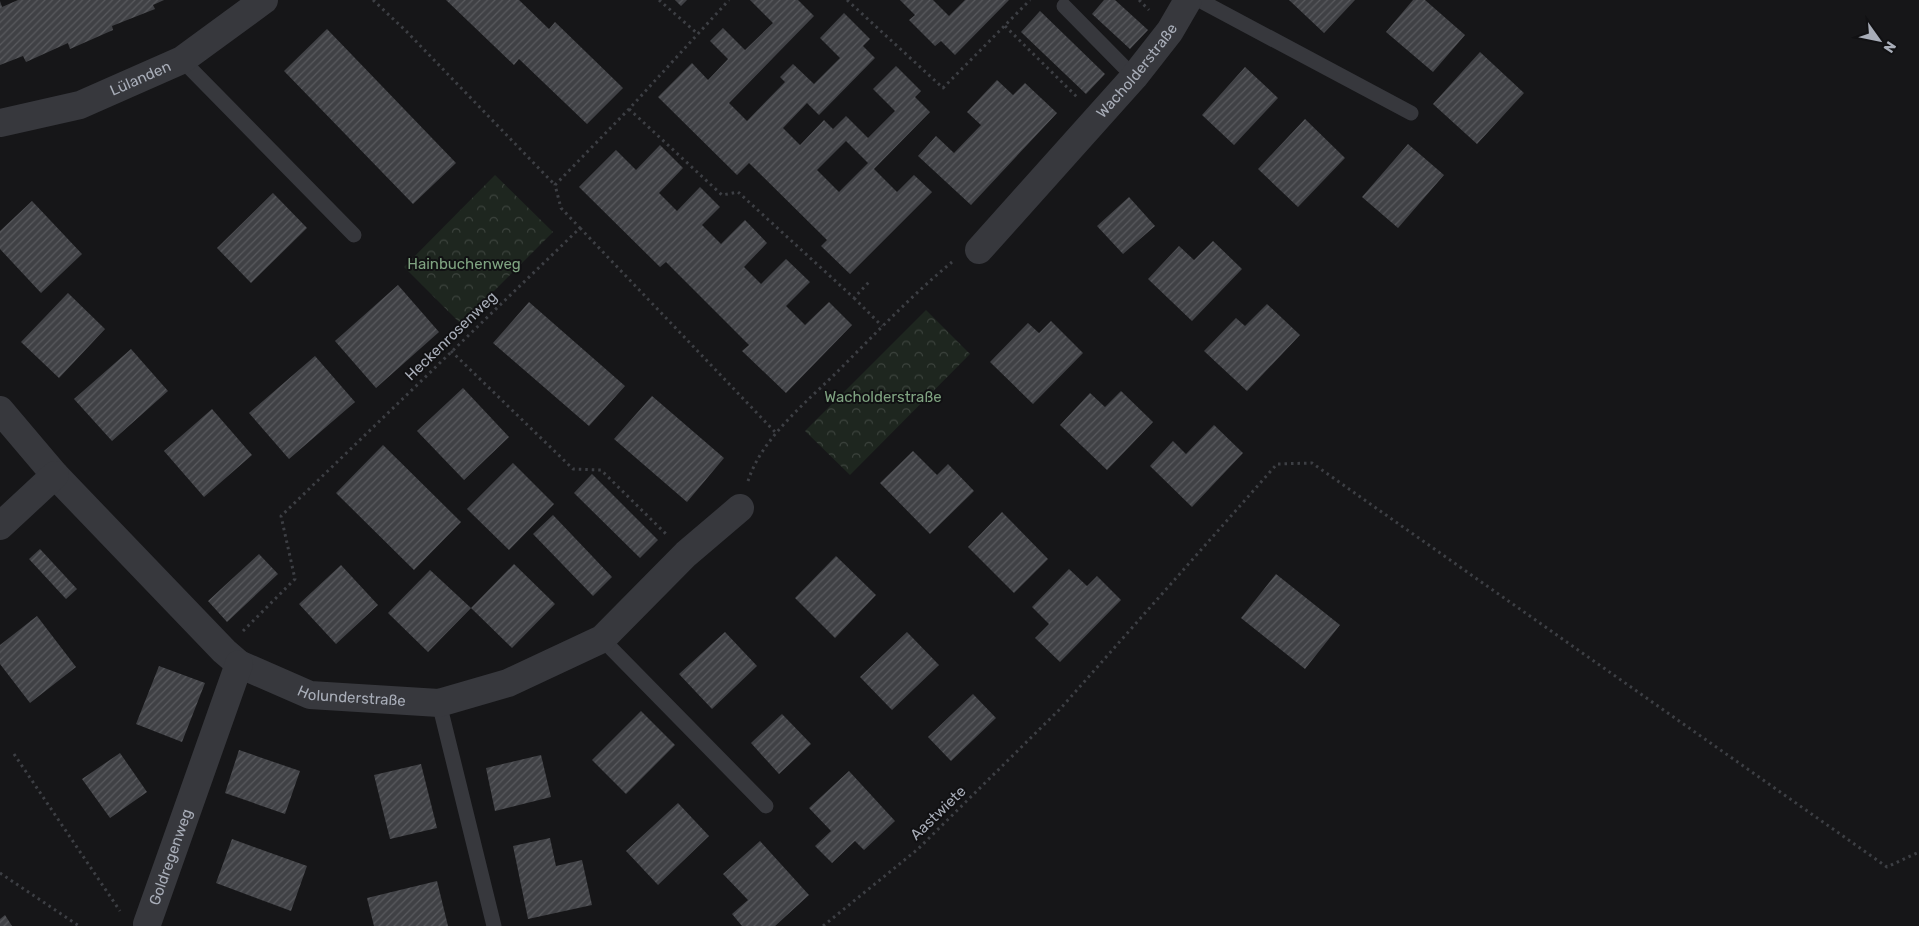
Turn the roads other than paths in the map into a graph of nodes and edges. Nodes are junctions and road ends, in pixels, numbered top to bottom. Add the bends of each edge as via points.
1 (264, 0) edge
2 (1188, 0) edge
3 (1199, 0) edge
4 (1064, 6) dead end
5 (182, 60) junction
6 (1134, 77) junction
7 (1411, 113) dead end
8 (0, 123) edge
9 (354, 235) dead end
10 (968, 254) road end
11 (0, 410) edge
12 (55, 475) junction
13 (740, 508) road end
14 (0, 526) edge
15 (602, 639) junction
16 (231, 658) junction
17 (438, 702) junction
18 (766, 806) dead end
19 (147, 924) road end
20 (494, 926) edge

1 - 5 street, Lülanden
2 - 6 street, Wacholderstraße via 1170,31
3 - 7 lane
4 - 6 lane
5 - 8 street, Lülanden via 80,104
5 - 9 lane
6 - 10 street, Wacholderstraße
11 - 12 street, Holunderstraße
12 - 14 street
12 - 16 street, Holunderstraße
13 - 15 street, Holunderstraße via 686,554
15 - 17 street, Holunderstraße via 508,683
15 - 18 lane
16 - 17 street, Holunderstraße via 310,695
16 - 19 street, Goldregenweg
17 - 20 lane

